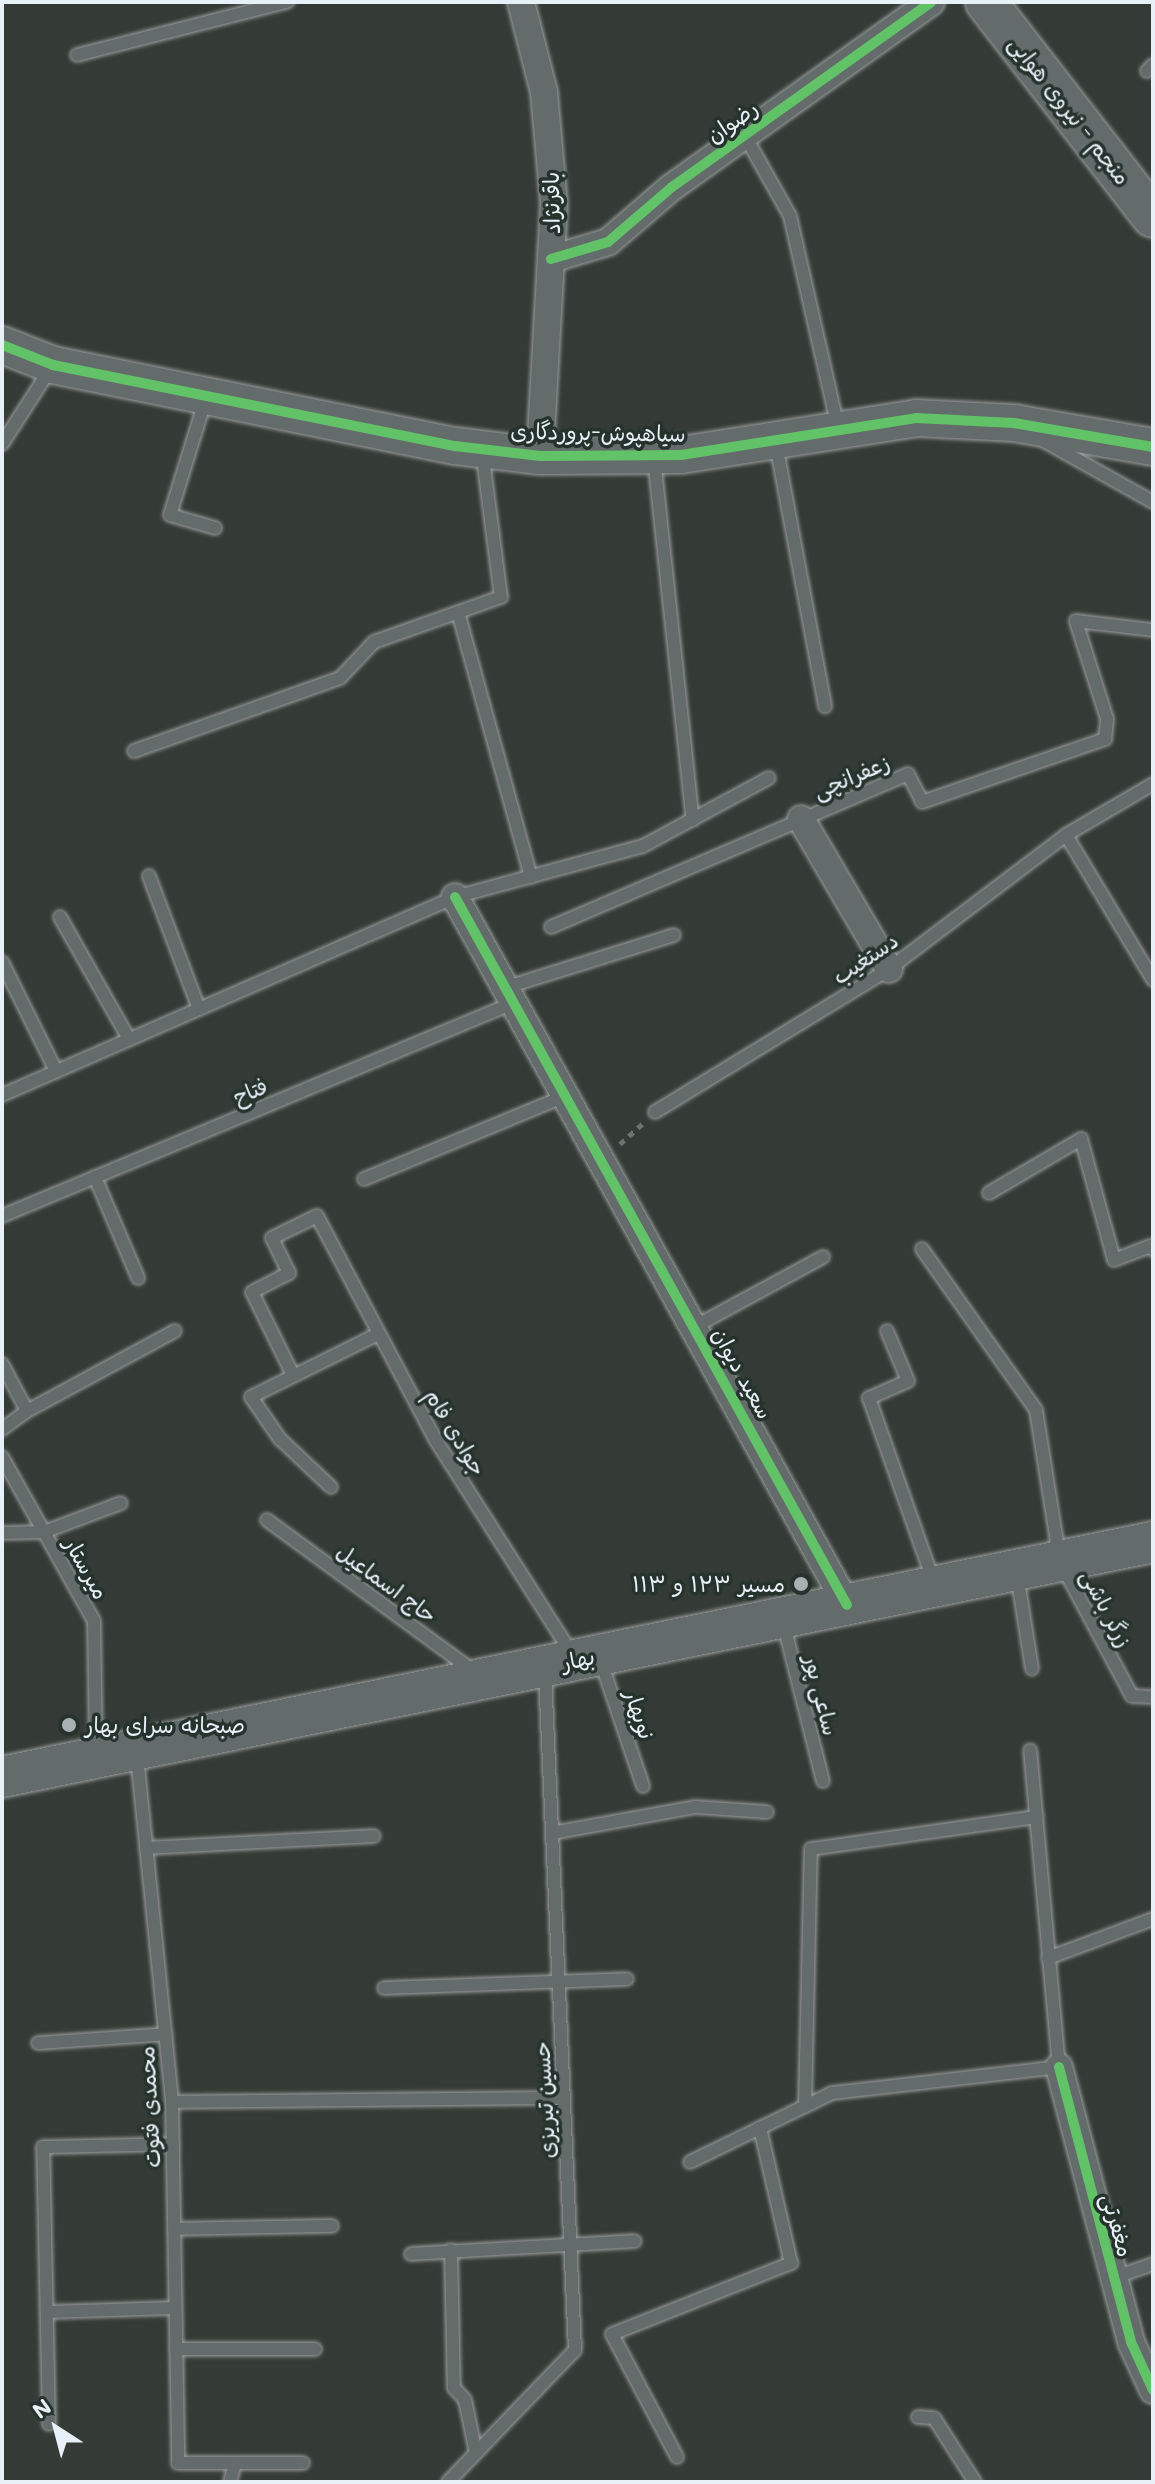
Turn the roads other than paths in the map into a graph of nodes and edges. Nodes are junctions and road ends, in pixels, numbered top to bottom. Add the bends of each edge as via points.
1 (287, 2) edge
2 (521, 2) edge
3 (931, 2) edge
4 (986, 2) edge
5 (77, 55) dead end
6 (745, 136) junction
7 (1153, 217) edge
8 (551, 259) junction
9 (2, 345) edge
10 (53, 365) junction
11 (207, 395) junction
12 (1014, 423) junction
13 (839, 431) junction
14 (775, 440) junction
15 (2, 444) edge
16 (1153, 447) edge
17 (481, 448) junction
18 (653, 455) junction
19 (540, 456) junction
20 (1153, 502) edge
21 (215, 528) dead end
22 (458, 612) junction
23 (1153, 630) edge
24 (825, 706) dead end
25 (134, 751) dead end
26 (769, 778) dead end
27 (1153, 784) edge
28 (801, 819) junction
29 (693, 820) junction
30 (1066, 835) junction
31 (149, 876) dead end
32 (531, 877) junction
33 (455, 897) junction
34 (60, 917) dead end
35 (551, 927) dead end
36 (674, 935) dead end
37 (2, 962) edge
38 (889, 969) junction
39 (1153, 980) edge
40 (508, 996) junction
41 (199, 1009) junction
42 (129, 1039) junction
43 (56, 1071) junction
44 (2, 1095) edge
45 (563, 1097) junction
46 (655, 1112) road end
47 (95, 1177) junction
48 (364, 1179) dead end
49 (989, 1193) dead end
50 (2, 1216) edge
51 (922, 1249) dead end
52 (1153, 1250) edge
53 (823, 1257) dead end
54 (138, 1278) dead end
55 (694, 1327) junction
56 (175, 1331) dead end
57 (887, 1331) dead end
58 (378, 1334) junction
59 (2, 1364) edge
60 (292, 1373) junction
61 (27, 1411) junction
62 (2, 1429) edge
63 (2, 1457) edge
64 (331, 1487) dead end
65 (121, 1503) dead end
66 (267, 1520) dead end
67 (44, 1532) junction
68 (2, 1533) edge
69 (1153, 1542) edge
70 (1060, 1562) junction
71 (1016, 1570) junction
72 (936, 1587) junction
73 (847, 1605) junction
74 (782, 1618) junction
75 (573, 1660) junction
76 (1032, 1669) dead end
77 (484, 1678) junction
78 (1153, 1697) edge
79 (136, 1749) junction
80 (1030, 1750) dead end
81 (96, 1758) junction
82 (2, 1777) edge
83 (823, 1781) dead end
84 (643, 1786) dead end
85 (767, 1812) dead end
86 (1037, 1817) junction
87 (552, 1833) junction
88 (374, 1836) dead end
89 (146, 1848) junction
90 (1153, 1919) edge
91 (1048, 1958) junction
92 (558, 1979) junction
93 (627, 1979) dead end
94 (384, 1988) dead end
95 (166, 2034) junction
96 (38, 2043) dead end
97 (1059, 2067) junction
98 (563, 2098) junction
99 (172, 2102) junction
100 (805, 2106) junction
101 (760, 2128) junction
102 (173, 2144) junction
103 (690, 2162) dead end
104 (332, 2226) dead end
105 (174, 2229) junction
106 (570, 2241) junction
107 (635, 2241) dead end
108 (451, 2250) junction
109 (411, 2254) dead end
110 (1153, 2264) edge
111 (1113, 2278) junction
112 (175, 2308) junction
113 (47, 2312) junction
114 (176, 2349) junction
115 (315, 2349) dead end
116 (1153, 2390) edge
117 (918, 2417) dead end
118 (49, 2424) dead end
119 (476, 2453) junction
120 (677, 2457) dead end
121 (235, 2463) junction
122 (303, 2463) dead end
123 (230, 2482) edge
124 (448, 2482) edge
125 (975, 2482) edge

1 - 5 lane
2 - 8 street, باقرنژاد via 544,92 554,204
3 - 6 street, رضوان
4 - 7 main road, منجم - نیروی هوایی
6 - 8 street, رضوان via 672,187 608,242
6 - 13 lane via 790,216
8 - 19 street, باقرنژاد
9 - 10 street, سیاهپوش-پروردگاری
10 - 11 street, سیاهپوش-پروردگاری
10 - 15 lane
11 - 17 street, سیاهپوش-پروردگاری
11 - 21 lane via 170,515
12 - 13 street, سیاهپوش-پروردگاری via 916,418
12 - 16 street, سیاهپوش-پروردگاری
12 - 20 lane
13 - 14 street, سیاهپوش-پروردگاری
14 - 18 street, سیاهپوش-پروردگاری
14 - 24 lane
17 - 19 street, سیاهپوش-پروردگاری
17 - 22 lane via 501,597
18 - 19 street, سیاهپوش-پروردگاری
18 - 29 lane
22 - 25 lane via 374,642 340,678
22 - 32 lane
23 - 28 lane, زعفرانچی via 1076,621 1107,719 1105,739 922,802 908,774
26 - 29 lane
27 - 30 lane, دستغیب
28 - 35 lane, زعفرانچی
28 - 38 street
29 - 32 lane via 643,846
30 - 38 lane, دستغیب
30 - 39 lane
31 - 41 lane
32 - 33 lane
33 - 40 street, سعید دیوان
33 - 41 lane
34 - 42 lane
36 - 40 lane, فتاح
37 - 43 lane
38 - 46 lane, دستغیب
40 - 45 street, سعید دیوان
40 - 47 lane, فتاح
41 - 42 lane
42 - 43 lane
43 - 44 lane
45 - 48 lane
45 - 55 street, سعید دیوان
47 - 50 lane, فتاح
47 - 54 lane
49 - 52 lane via 1081,1139 1114,1260 1151,1246
51 - 70 lane via 1036,1410
53 - 55 lane
55 - 73 street, سعید دیوان
56 - 61 lane
57 - 72 lane via 908,1381 869,1398
58 - 60 lane
58 - 60 lane, جوادی فام via 317,1216 272,1238 289,1273 252,1292
58 - 75 lane, جوادی فام via 435,1439
59 - 61 lane
60 - 64 lane via 251,1397 280,1439
61 - 62 lane
63 - 67 lane, میرستار
65 - 67 lane
66 - 77 lane, حاج اسماعیل
67 - 68 lane
67 - 81 lane, میرستار via 94,1621
69 - 70 main road, بهار
70 - 71 main road, بهار
70 - 78 lane, زرگر باشی via 1132,1696
71 - 72 main road, بهار
71 - 76 lane
72 - 73 main road, بهار
73 - 74 main road, بهار
74 - 75 main road, بهار
74 - 83 lane, ساعی پور
75 - 77 main road, بهار
75 - 84 lane, نوبهار
75 - 87 lane, حسین تبریزی
77 - 79 main road, بهار
79 - 81 main road, بهار
79 - 89 lane, محمدی فتوت
80 - 86 lane, مغفرتی
81 - 82 main road, بهار
85 - 87 lane via 695,1807
86 - 91 lane, مغفرتی
86 - 100 lane via 811,1849
87 - 92 lane, حسین تبریزی
88 - 89 lane
89 - 95 lane, محمدی فتوت
90 - 91 lane
91 - 97 lane, مغفرتی
92 - 93 lane
92 - 94 lane
92 - 98 lane, حسین تبریزی
95 - 96 lane
95 - 99 lane, محمدی فتوت
97 - 100 lane via 832,2093
97 - 111 street, مغفرتی
98 - 99 lane
98 - 106 lane, حسین تبریزی
99 - 102 lane, محمدی فتوت
100 - 101 lane
101 - 103 lane
101 - 120 lane via 791,2263 612,2334
102 - 105 lane, محمدی فتوت
102 - 113 lane via 43,2147
104 - 105 lane
105 - 112 lane, محمدی فتوت
106 - 107 lane
106 - 108 lane
106 - 119 lane, حسین تبریزی via 575,2350
108 - 109 lane
108 - 119 lane via 454,2388 465,2400
110 - 111 lane, مغفرتی
111 - 116 street, مغفرتی via 1131,2342
112 - 113 lane
112 - 114 lane, محمدی فتوت
113 - 118 lane
114 - 115 lane
114 - 121 lane, محمدی فتوت via 178,2463
117 - 125 lane via 934,2418
119 - 124 lane, حسین تبریزی
121 - 122 lane
121 - 123 lane

